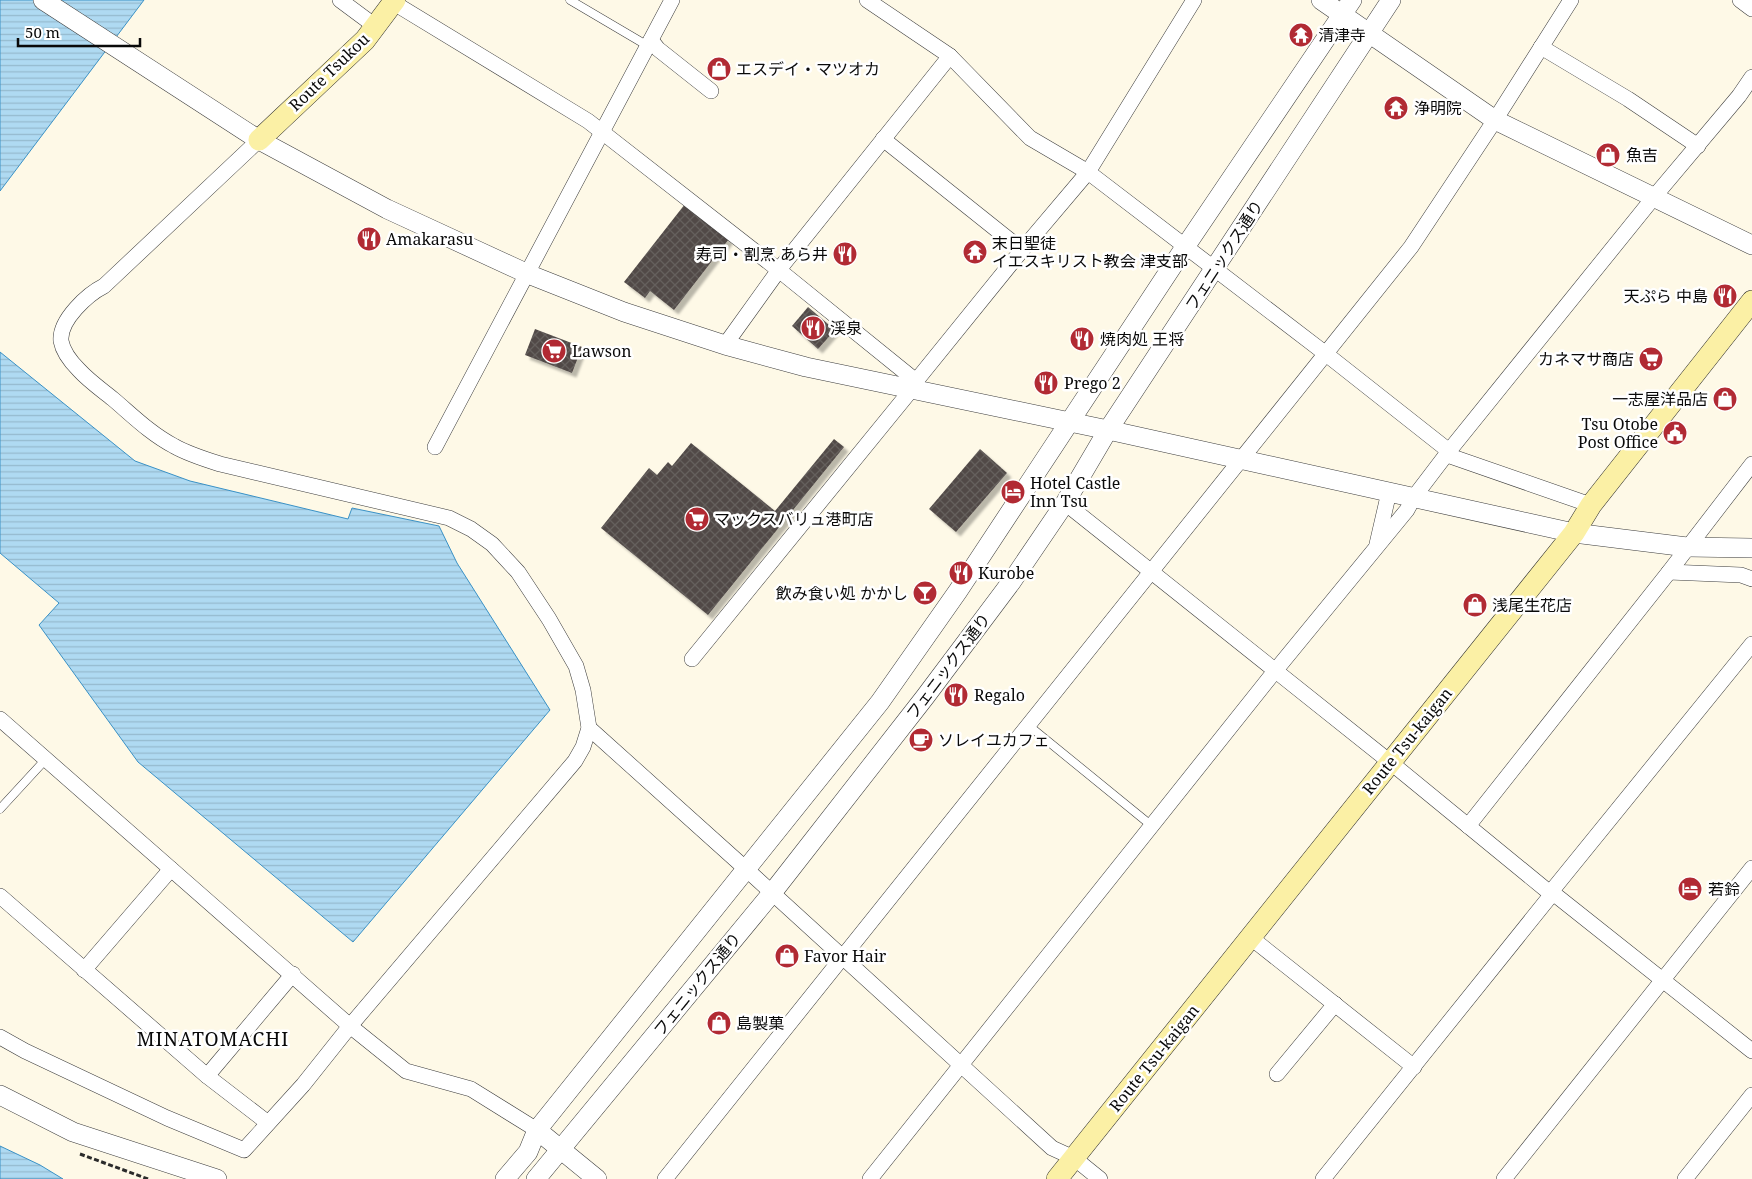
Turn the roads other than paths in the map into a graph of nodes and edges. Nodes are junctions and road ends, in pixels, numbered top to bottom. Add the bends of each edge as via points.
1 (43, 0) edge
2 (340, 0) edge
3 (672, 0) edge
4 (867, 0) edge
5 (1194, 0) edge
6 (1321, 0) edge
7 (1391, 0) edge
8 (1571, 0) edge
9 (1740, 0) edge
10 (394, 1) edge
11 (575, 1) edge
12 (1347, 7) edge
13 (1752, 9) edge
14 (375, 26) junction
15 (1369, 33) junction
16 (650, 43) junction
17 (1541, 47) junction
18 (950, 56) junction
19 (1752, 77) edge
20 (711, 91) dead end
21 (1495, 120) junction
22 (603, 132) junction
23 (884, 139) junction
24 (259, 140) junction
25 (1698, 146) junction
26 (1088, 172) junction
27 (1654, 197) junction
28 (1752, 245) edge
29 (1185, 247) junction
30 (1022, 250) junction
31 (1215, 269) junction
32 (780, 271) junction
33 (528, 274) junction
34 (1752, 301) edge
35 (725, 345) junction
36 (1326, 354) junction
37 (914, 385) junction
38 (1069, 422) junction
39 (1108, 430) junction
40 (436, 447) dead end
41 (1448, 453) junction
42 (1241, 460) junction
43 (1752, 464) edge
44 (1389, 492) junction
45 (1414, 497) junction
46 (1066, 503) junction
47 (1591, 504) junction
48 (1574, 533) junction
49 (1687, 547) junction
50 (1752, 548) edge
51 (1375, 549) junction
52 (1151, 571) junction
53 (1669, 572) junction
54 (1752, 578) edge
55 (1752, 644) edge
56 (692, 659) dead end
57 (1275, 671) junction
58 (0, 719) edge
59 (1028, 725) junction
60 (589, 728) junction
61 (46, 759) junction
62 (1390, 762) junction
63 (0, 809) edge
64 (1152, 826) junction
65 (1468, 826) junction
66 (1752, 868) edge
67 (171, 869) junction
68 (746, 869) junction
69 (772, 893) junction
70 (1551, 894) junction
71 (0, 896) edge
72 (1250, 937) junction
73 (842, 956) junction
74 (84, 970) junction
75 (293, 974) junction
76 (1662, 980) junction
77 (1335, 1004) junction
78 (350, 1026) junction
79 (0, 1037) edge
80 (1752, 1051) edge
81 (961, 1063) junction
82 (1414, 1067) junction
83 (1277, 1074) dead end
84 (207, 1076) junction
85 (0, 1095) edge
86 (1752, 1095) edge
87 (268, 1123) junction
88 (537, 1130) junction
89 (560, 1150) junction
90 (1074, 1158) junction
91 (217, 1179) edge
92 (505, 1179) edge
93 (536, 1179) edge
94 (597, 1179) edge
95 (665, 1179) edge
96 (870, 1179) edge
97 (1057, 1179) edge
98 (1100, 1179) edge
99 (1323, 1179) edge
100 (1504, 1179) edge
101 (1685, 1179) edge

1 - 24 street
2 - 14 street
3 - 16 street
4 - 18 street
5 - 26 street
6 - 12 street
7 - 15 street, フェニックス通り
8 - 17 street
9 - 13 street
10 - 14 main road, Route Tsukou
10 - 22 street
11 - 16 lane
12 - 15 street
12 - 29 street, フェニックス通り
14 - 24 main road, Route Tsukou
15 - 21 street
15 - 31 street, フェニックス通り
16 - 20 street
16 - 22 street
17 - 21 street
17 - 25 street
18 - 23 street
18 - 26 street via 1030,138
19 - 25 street
21 - 27 street
21 - 36 street via 1411,247
22 - 32 street
22 - 33 street
23 - 30 street
23 - 32 street
24 - 33 street via 386,209
24 - 60 street via 74,312 61,334 67,355 87,378 174,446 220,464 449,518 492,544 518,572 576,666
25 - 27 street
26 - 29 street
26 - 30 street
27 - 28 street
27 - 41 street
29 - 31 street
29 - 38 street, フェニックス通り
30 - 37 street
31 - 36 street
31 - 39 street, フェニックス通り
32 - 35 street
32 - 37 street
33 - 35 street via 624,312
33 - 40 street
34 - 47 main road, Route Tsu-kaigan
35 - 37 street via 806,367
36 - 41 street
36 - 42 street
37 - 38 street
37 - 56 street
38 - 39 street
38 - 68 street, フェニックス通り via 958,591 880,702
39 - 42 street
39 - 46 street, フェニックス通り
41 - 45 street
41 - 47 street
42 - 44 street
42 - 52 street
43 - 49 street
44 - 45 street
44 - 51 street
45 - 48 street
45 - 51 street via 1408,510
46 - 52 street
46 - 69 street, フェニックス通り via 937,682
47 - 48 main road, Route Tsu-kaigan
48 - 49 street
48 - 62 main road, Route Tsu-kaigan
49 - 50 street
49 - 53 street
51 - 57 street
52 - 57 street
52 - 59 street
53 - 54 street
53 - 65 street
55 - 70 street
57 - 62 street
57 - 64 street
58 - 61 street
59 - 64 lane
59 - 73 street
60 - 68 street
60 - 78 street via 575,761
61 - 63 lane
61 - 67 street
62 - 65 street
62 - 72 main road, Route Tsu-kaigan
64 - 81 street
65 - 70 street
66 - 76 street
67 - 74 street
67 - 75 street
68 - 69 street
68 - 88 street, フェニックス通り
69 - 73 street
69 - 89 street, フェニックス通り
70 - 76 street
70 - 82 street
71 - 74 street
72 - 77 street
72 - 90 main road, Route Tsu-kaigan
73 - 81 street
73 - 95 street
74 - 84 street
75 - 78 street
75 - 84 street
76 - 80 street
76 - 100 street
77 - 82 street
77 - 83 street
78 - 87 street
78 - 88 street via 406,1071 471,1089
79 - 87 street via 167,1118 244,1150
81 - 90 street via 1052,1148
81 - 96 street
82 - 99 street
84 - 87 street
85 - 91 street via 73,1132
86 - 101 street
88 - 89 street
88 - 92 street, フェニックス通り via 528,1152
89 - 93 street, フェニックス通り
89 - 94 street
90 - 97 main road, Route Tsu-kaigan
90 - 98 street

